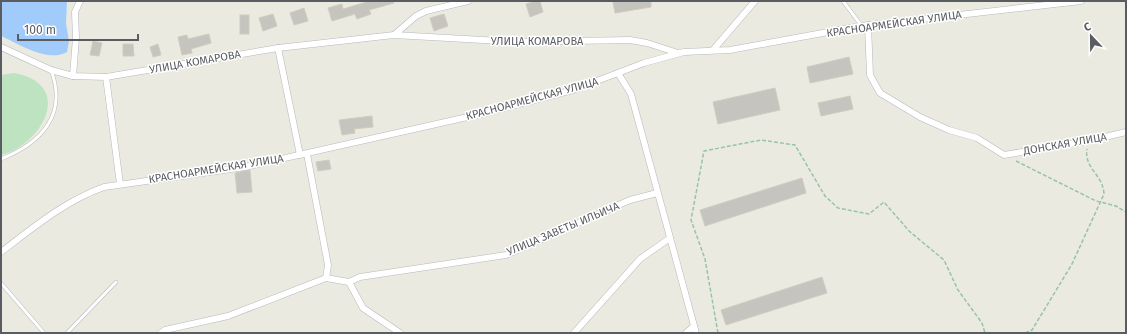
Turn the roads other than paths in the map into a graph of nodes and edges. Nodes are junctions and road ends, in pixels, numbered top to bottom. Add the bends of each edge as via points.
1 (80, 1) edge
2 (468, 1) edge
3 (755, 1) edge
4 (843, 1) edge
5 (1080, 1) edge
6 (868, 25) junction
7 (862, 26) junction
8 (394, 35) junction
9 (1, 47) edge
10 (278, 48) junction
11 (713, 50) junction
12 (679, 53) junction
13 (51, 70) junction
14 (618, 73) junction
15 (73, 76) junction
16 (106, 77) junction
17 (1126, 132) edge
18 (307, 154) junction
19 (300, 156) junction
20 (1, 159) edge
21 (120, 184) junction
22 (657, 193) junction
23 (670, 238) junction
24 (1, 252) edge
25 (326, 278) junction
26 (116, 282) dead end
27 (349, 282) junction
28 (1, 283) edge
29 (694, 326) junction
30 (44, 333) edge
31 (67, 333) edge
32 (161, 333) edge
33 (400, 333) edge
34 (574, 333) edge
35 (686, 333) edge
36 (696, 333) edge

1 - 15 street via 75,12
2 - 8 street via 426,11
3 - 11 street
4 - 7 lane
5 - 6 street, КРАСНОАРМЕЙСКАЯ УЛИЦА
6 - 7 street, КРАСНОАРМЕЙСКАЯ УЛИЦА
6 - 17 street, ДОНСКАЯ УЛИЦА via 870,75 880,93 920,117 949,130 977,138 1004,155
7 - 11 street, КРАСНОАРМЕЙСКАЯ УЛИЦА via 750,47
8 - 10 street, УЛИЦА КОМАРОВА
8 - 12 street, УЛИЦА КОМАРОВА via 517,42 630,40
9 - 13 street, УЛИЦА КОМАРОВА
10 - 16 street, УЛИЦА КОМАРОВА
10 - 19 street
11 - 12 street, КРАСНОАРМЕЙСКАЯ УЛИЦА
12 - 14 street, КРАСНОАРМЕЙСКАЯ УЛИЦА
13 - 15 street, УЛИЦА КОМАРОВА
13 - 20 lane via 56,92 50,124 30,144
14 - 18 street, КРАСНОАРМЕЙСКАЯ УЛИЦА via 565,92
14 - 22 street via 631,94
15 - 16 street, УЛИЦА КОМАРОВА
16 - 21 street
18 - 19 street, КРАСНОАРМЕЙСКАЯ УЛИЦА
18 - 25 street via 328,265
19 - 21 street, КРАСНОАРМЕЙСКАЯ УЛИЦА via 201,174
21 - 24 street, КРАСНОАРМЕЙСКАЯ УЛИЦА via 85,194 46,217
22 - 23 street
22 - 27 street, УЛИЦА ЗАВЕТЫ ИЛЬИЧА via 630,200 506,255 360,277
23 - 29 street
23 - 34 street via 640,259
25 - 27 street, УЛИЦА ЗАВЕТЫ ИЛЬИЧА
25 - 32 street via 228,316
26 - 31 lane
27 - 33 street via 363,308
28 - 30 lane
29 - 35 street
29 - 36 street

